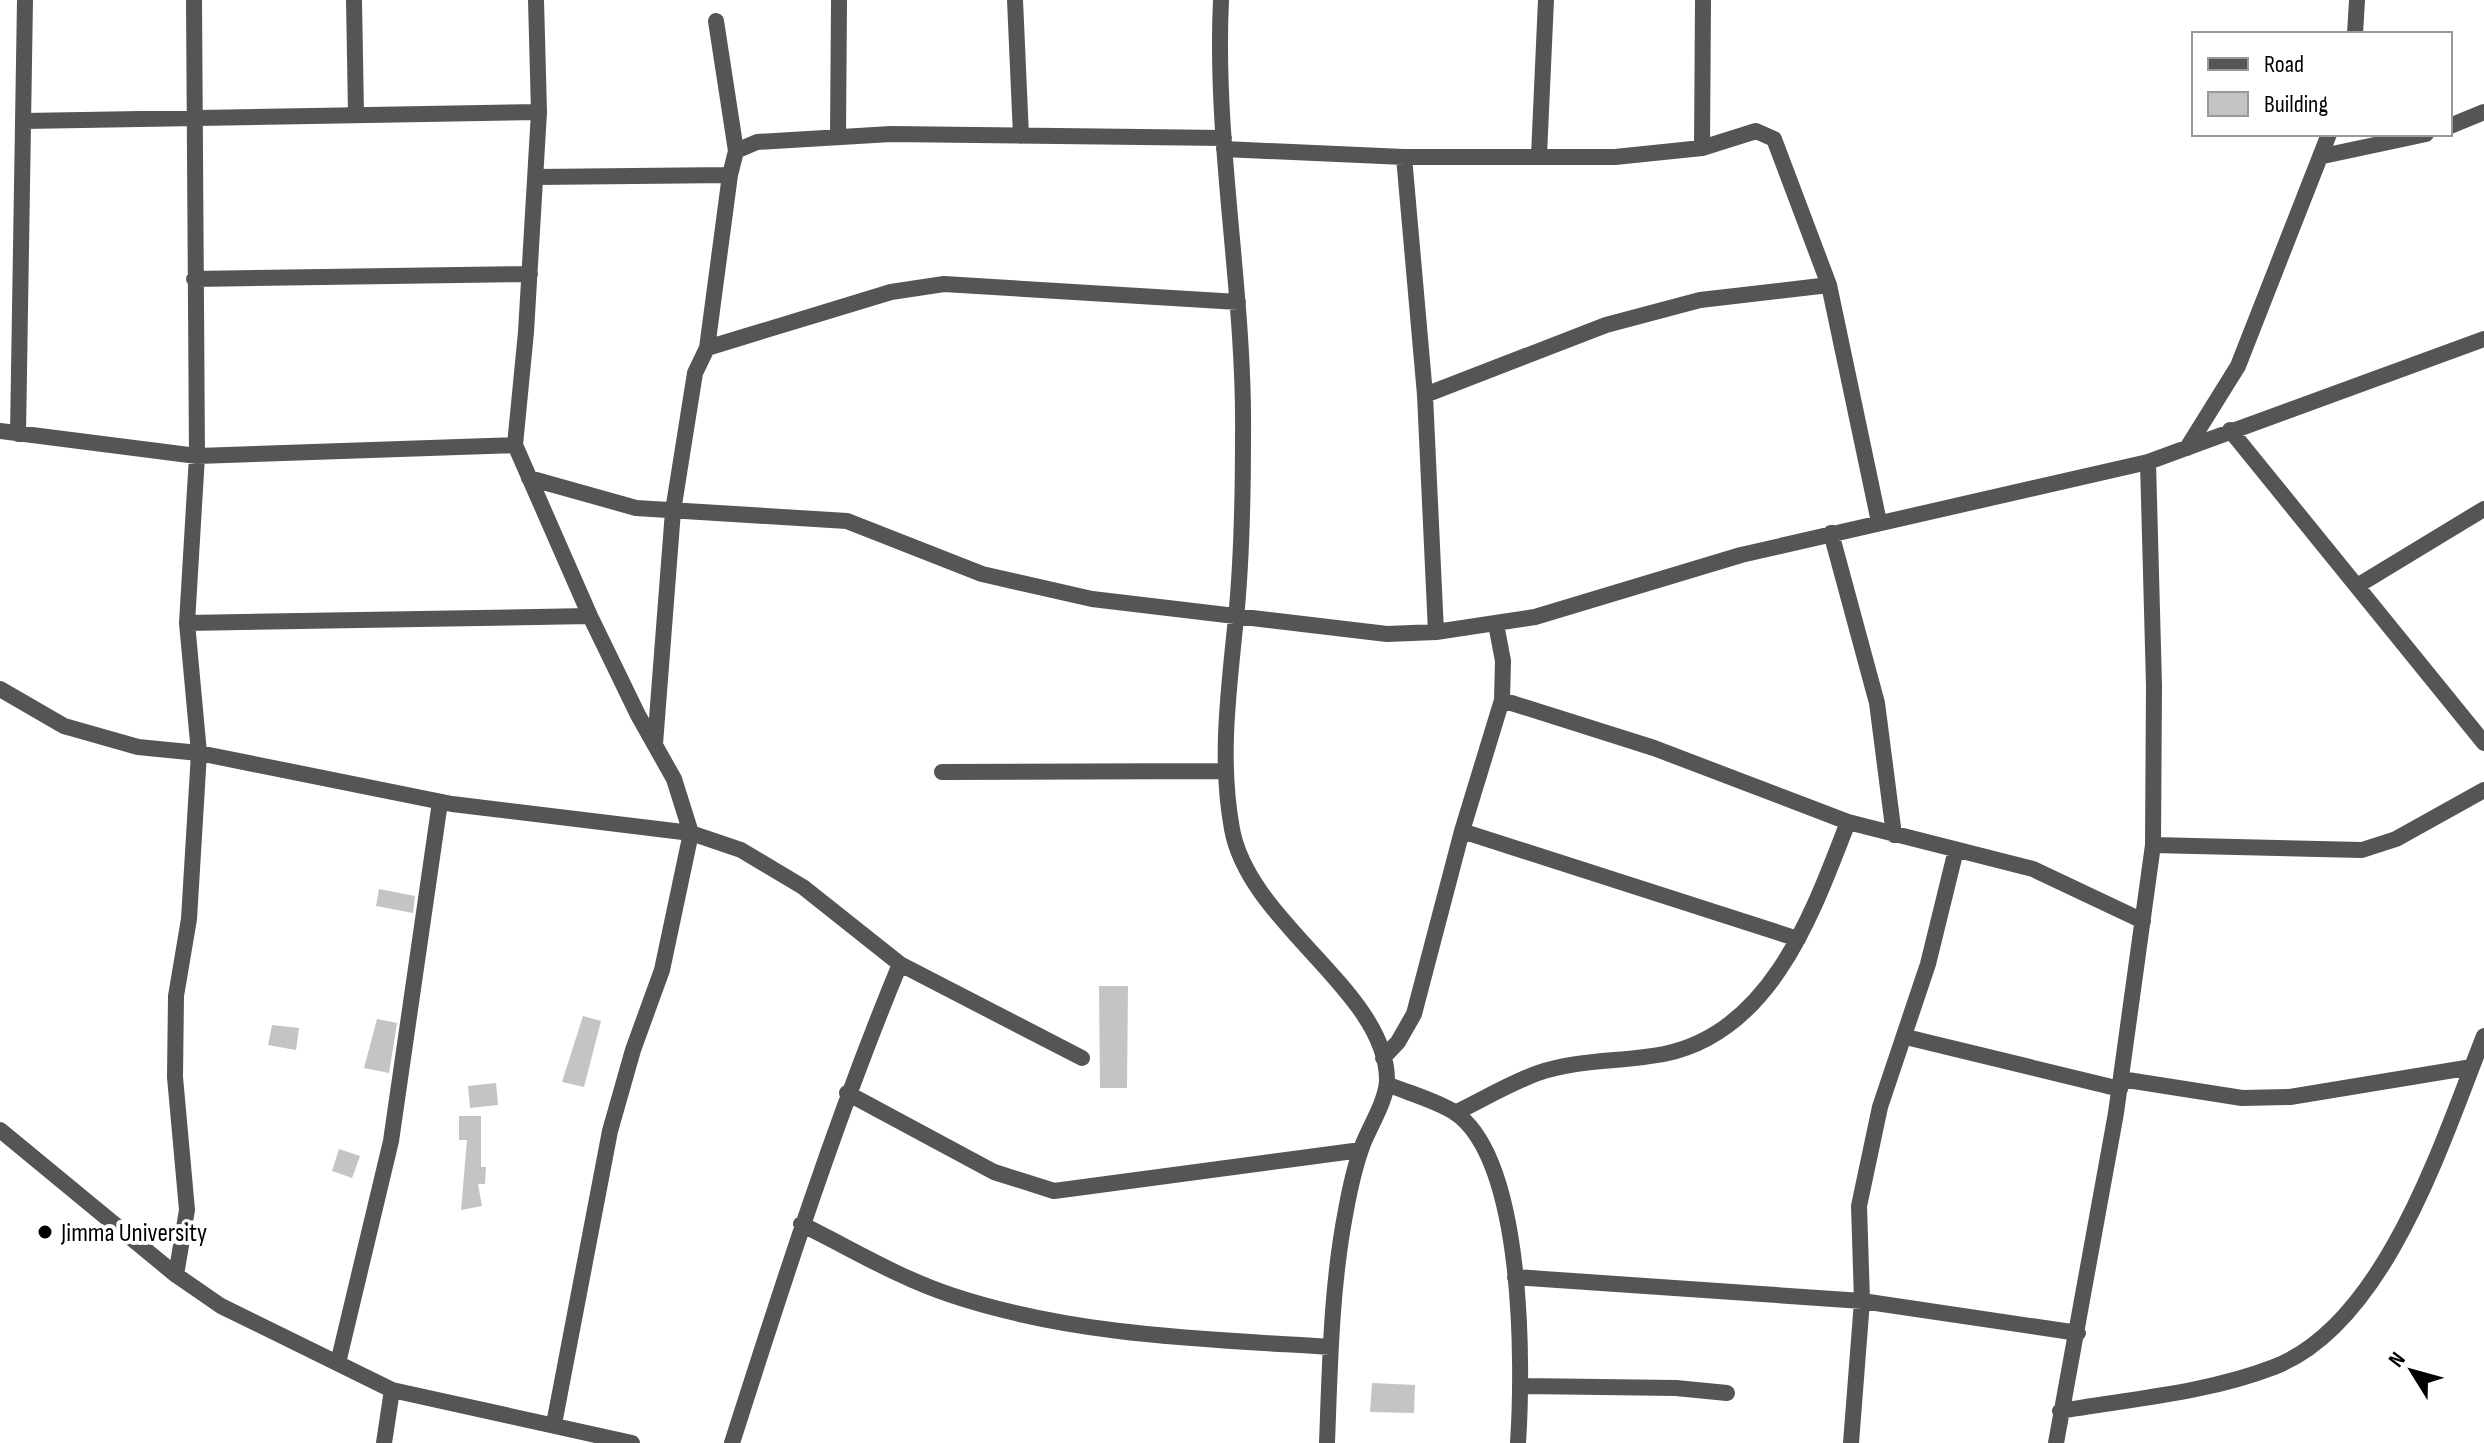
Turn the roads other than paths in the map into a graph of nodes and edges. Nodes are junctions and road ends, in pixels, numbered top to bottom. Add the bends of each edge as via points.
1 (25, 0) edge
2 (194, 0) edge
3 (354, 0) edge
4 (536, 0) edge
5 (839, 0) edge
6 (1015, 0) edge
7 (1221, 0) edge
8 (1546, 0) edge
9 (1703, 0) edge
10 (2357, 0) edge
11 (716, 21) dead end
12 (2355, 32) edge
13 (539, 112) junction
14 (2484, 112) edge
15 (356, 114) junction
16 (197, 119) junction
17 (24, 121) junction
18 (2452, 125) edge
19 (1021, 136) junction
20 (2328, 136) edge
21 (2417, 136) edge
22 (838, 137) junction
23 (1224, 144) junction
24 (1702, 148) junction
25 (736, 151) junction
26 (1539, 155) junction
27 (2323, 156) junction
28 (1404, 157) junction
29 (730, 175) junction
30 (536, 177) junction
31 (530, 274) junction
32 (194, 279) junction
33 (1829, 285) junction
34 (1238, 302) junction
35 (2484, 339) edge
36 (707, 348) junction
37 (1425, 395) junction
38 (2230, 430) junction
39 (0, 431) edge
40 (18, 434) junction
41 (515, 445) junction
42 (2187, 449) junction
43 (197, 456) junction
44 (2148, 462) junction
45 (529, 478) junction
46 (2484, 509) edge
47 (673, 511) junction
48 (1879, 522) junction
49 (1831, 533) junction
50 (2357, 586) junction
51 (1236, 614) junction
52 (590, 616) junction
53 (187, 623) junction
54 (1496, 624) junction
55 (1436, 632) junction
56 (0, 689) edge
57 (1502, 700) junction
58 (2484, 743) edge
59 (655, 746) junction
60 (199, 753) junction
61 (1225, 771) junction
62 (942, 772) dead end
63 (2484, 790) edge
64 (440, 802) junction
65 (1848, 822) junction
66 (1462, 831) junction
67 (691, 833) junction
68 (1894, 835) junction
69 (2153, 845) junction
70 (1956, 850) junction
71 (2143, 921) junction
72 (1798, 939) junction
73 (900, 964) junction
74 (2484, 1036) edge
75 (1906, 1037) junction
76 (1082, 1058) dead end
77 (1383, 1058) junction
78 (2472, 1067) junction
79 (1387, 1084) junction
80 (2120, 1084) junction
81 (847, 1093) junction
82 (1455, 1113) junction
83 (0, 1130) edge
84 (1361, 1150) junction
85 (801, 1224) junction
86 (176, 1275) junction
87 (1515, 1277) junction
88 (1862, 1301) junction
89 (2078, 1333) junction
90 (1331, 1347) junction
91 (338, 1363) junction
92 (1522, 1386) junction
93 (392, 1390) junction
94 (1727, 1393) dead end
95 (2060, 1411) junction
96 (554, 1424) junction
97 (384, 1443) edge
98 (632, 1443) edge
99 (732, 1443) edge
100 (1327, 1443) edge
101 (1518, 1443) edge
102 (1851, 1443) edge
103 (2056, 1443) edge

1 - 17 street
2 - 16 street
3 - 15 street
4 - 13 street
5 - 22 street
6 - 19 street
7 - 23 street
8 - 26 street
9 - 24 street
10 - 12 street
11 - 25 street
13 - 15 street
13 - 30 street
14 - 18 street
15 - 16 street
16 - 17 street
16 - 32 street
17 - 40 street
19 - 22 street
19 - 23 street
20 - 27 street
21 - 27 street
22 - 25 street via 757,142
23 - 28 street
23 - 34 street
24 - 26 street via 1615,157
24 - 33 street via 1756,131 1774,139
25 - 29 street
26 - 28 street
27 - 42 street via 2238,366
28 - 37 street
29 - 30 street
29 - 36 street
30 - 31 street
31 - 32 street
31 - 41 street
32 - 43 street
33 - 37 street via 1700,300 1619,321
33 - 48 street
34 - 36 street via 944,284 891,292
34 - 51 street via 1243,439
35 - 38 street
36 - 47 street via 695,373
37 - 55 street
38 - 42 street
38 - 50 street
39 - 40 street
40 - 43 street
41 - 43 street
41 - 45 street
42 - 44 street
43 - 53 street
44 - 48 street
44 - 69 street
45 - 47 street via 636,508
45 - 52 street
46 - 50 street
47 - 51 street via 847,521 982,574 1092,599
47 - 59 street
48 - 49 street
49 - 54 street
49 - 68 street via 1877,703
50 - 58 street
51 - 55 street via 1387,634
51 - 61 street
52 - 53 street
52 - 59 street
53 - 60 street
54 - 55 street
54 - 57 street via 1503,661
56 - 60 street via 64,726 138,747
57 - 65 street via 1654,748
57 - 66 street
59 - 67 street via 674,779
60 - 64 street
60 - 86 street via 189,919 176,996 175,1077 187,1210
61 - 62 street
61 - 77 street via 1232,830 1243,866 1360,1008
63 - 69 street via 2396,839 2362,850
64 - 67 street
64 - 91 street via 391,1141
65 - 68 street
65 - 72 street
66 - 72 street
66 - 77 street via 1414,1014
67 - 73 street via 741,850 803,887
67 - 96 street via 662,970 610,1131
68 - 70 street
69 - 71 street
70 - 71 street via 2033,869
70 - 75 street
71 - 80 street
72 - 82 street via 1744,1014 1703,1040 1664,1054 1602,1059 1538,1073
73 - 76 street
73 - 81 street
74 - 78 street
75 - 80 street
75 - 88 street via 1880,1107 1859,1206
77 - 79 street
78 - 80 street via 2290,1097 2242,1098
78 - 95 street via 2403,1231 2331,1331 2276,1367 2209,1385
79 - 82 street
79 - 84 street
80 - 89 street
81 - 84 street via 994,1172 1054,1191
81 - 85 street
82 - 87 street via 1478,1137 1505,1199
83 - 86 street
84 - 90 street via 1346,1210
85 - 90 street via 947,1294 1012,1313 1143,1336
85 - 99 street
86 - 91 street via 221,1306
87 - 88 street
87 - 92 street
88 - 89 street
88 - 102 street
89 - 95 street
90 - 100 street
91 - 93 street
92 - 94 street
92 - 101 street
93 - 96 street
93 - 97 street
95 - 103 street
96 - 98 street

